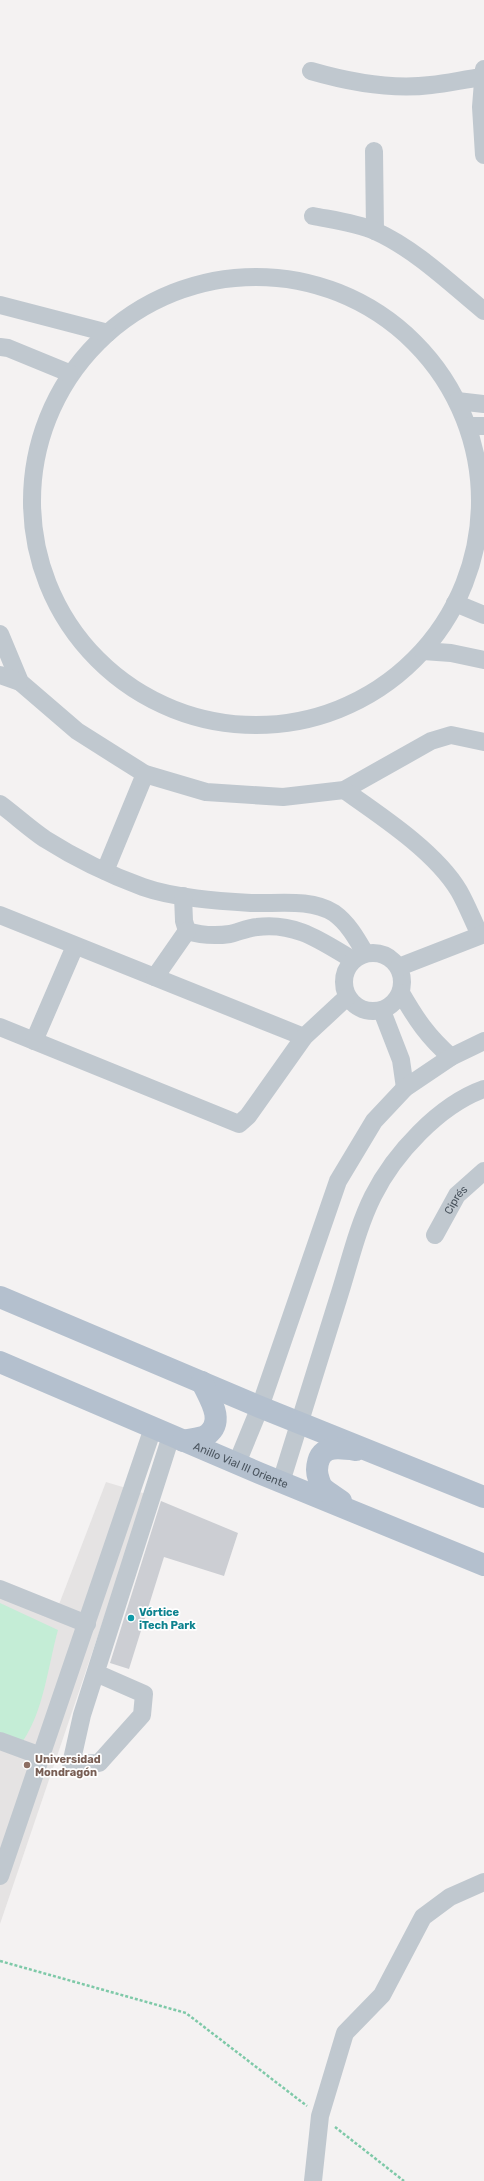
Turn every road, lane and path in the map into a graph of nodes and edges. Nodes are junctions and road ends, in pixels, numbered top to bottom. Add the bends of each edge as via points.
1 (311, 71) dead end
2 (483, 73) edge
3 (374, 151) dead end
4 (484, 155) edge
5 (312, 216) dead end
6 (375, 231) junction
7 (0, 305) edge
8 (484, 311) edge
9 (108, 333) junction
10 (0, 347) edge
11 (68, 373) junction
12 (457, 401) junction
13 (484, 404) edge
14 (476, 426) edge
15 (455, 603) junction
16 (484, 615) edge
17 (0, 634) edge
18 (423, 651) junction
19 (484, 660) edge
20 (0, 675) edge
21 (20, 682) junction
22 (484, 742) edge
23 (144, 774) junction
24 (344, 790) junction
25 (0, 804) edge
26 (105, 871) junction
27 (183, 896) junction
28 (0, 915) edge
29 (187, 931) junction
30 (482, 935) edge
31 (75, 946) junction
32 (359, 957) junction
33 (400, 967) junction
34 (155, 977) junction
35 (401, 993) junction
36 (347, 997) junction
37 (382, 1011) junction
38 (0, 1027) edge
39 (304, 1037) junction
40 (34, 1041) junction
41 (484, 1041) edge
42 (451, 1057) junction
43 (405, 1088) junction
44 (484, 1089) edge
45 (484, 1171) edge
46 (435, 1235) dead end
47 (0, 1297) edge
48 (0, 1362) edge
49 (202, 1382) junction
50 (260, 1407) junction
51 (300, 1423) junction
52 (169, 1435) junction
53 (377, 1454) junction
54 (237, 1463) junction
55 (281, 1482) junction
56 (484, 1498) edge
57 (361, 1514) junction
58 (484, 1564) edge
59 (0, 1589) edge
60 (86, 1624) junction
61 (96, 1673) junction
62 (0, 1742) edge
63 (41, 1756) junction
64 (2, 1866) edge
65 (484, 1882) edge
66 (0, 1962) edge
67 (320, 2116) junction
68 (313, 2181) edge
69 (404, 2181) edge

1 - 2 street via 342,80 403,86 431,85
2 - 4 street via 481,107
3 - 6 street
5 - 6 street
6 - 8 street via 432,268
7 - 9 street
9 - 11 street
9 - 12 street via 146,306 187,287 232,278 277,277 322,286 364,304 401,330 433,362
10 - 11 street
11 - 18 street via 39,449 33,494 36,540 48,584 69,624 97,660 132,689 173,710 216,723 269,725 307,720 350,705 389,682
12 - 13 street
12 - 14 street
14 - 15 street via 480,498 478,534 469,570
15 - 16 street
15 - 18 street via 441,628
17 - 21 street
18 - 19 street via 451,653
20 - 21 street
21 - 23 street via 77,731
22 - 24 street via 451,735 431,741
23 - 24 street via 206,792 283,797
23 - 26 street
24 - 30 street via 388,821 434,861 458,890
25 - 26 street via 45,839
26 - 27 street via 144,887
27 - 29 street
27 - 32 street via 251,903 288,902 333,912 351,929
28 - 31 street
29 - 32 street via 197,934 229,934 256,927 279,926 305,932
29 - 34 street
30 - 33 street
31 - 34 street
31 - 40 street
32 - 33 street via 378,952
32 - 36 street via 346,971 344,984
33 - 35 street via 403,980
34 - 39 street
35 - 37 street via 393,1004
35 - 42 street via 415,1018 432,1040
36 - 37 street via 356,1007 368,1012
36 - 39 street
37 - 43 street via 401,1060
38 - 40 street
39 - 40 street via 248,1116 239,1124
41 - 42 street
42 - 43 street
43 - 50 street via 374,1121 338,1181
44 - 51 street via 468,1095 432,1121 401,1154 373,1196 356,1242
45 - 46 street, Ciprés via 457,1195
47 - 49 main road
48 - 52 main road, Anillo Vial III Oriente
49 - 50 main road
49 - 52 main road via 217,1412 214,1427 206,1436
50 - 51 main road
50 - 54 street
51 - 53 main road
51 - 55 street
52 - 54 main road, Anillo Vial III Oriente
52 - 60 street
52 - 61 street
53 - 56 main road
53 - 57 main road via 340,1447 321,1453 317,1460 317,1473 322,1487
54 - 55 main road, Anillo Vial III Oriente
55 - 57 main road, Anillo Vial III Oriente
57 - 58 main road, Anillo Vial III Oriente
59 - 60 street
60 - 63 street
61 - 61 street via 144,1694 142,1715 99,1763 71,1764 82,1715
62 - 63 street
63 - 64 street
65 - 67 street via 450,1896 423,1917 382,1995 345,2033
66 - 67 path via 186,2013
67 - 68 street
67 - 69 path

